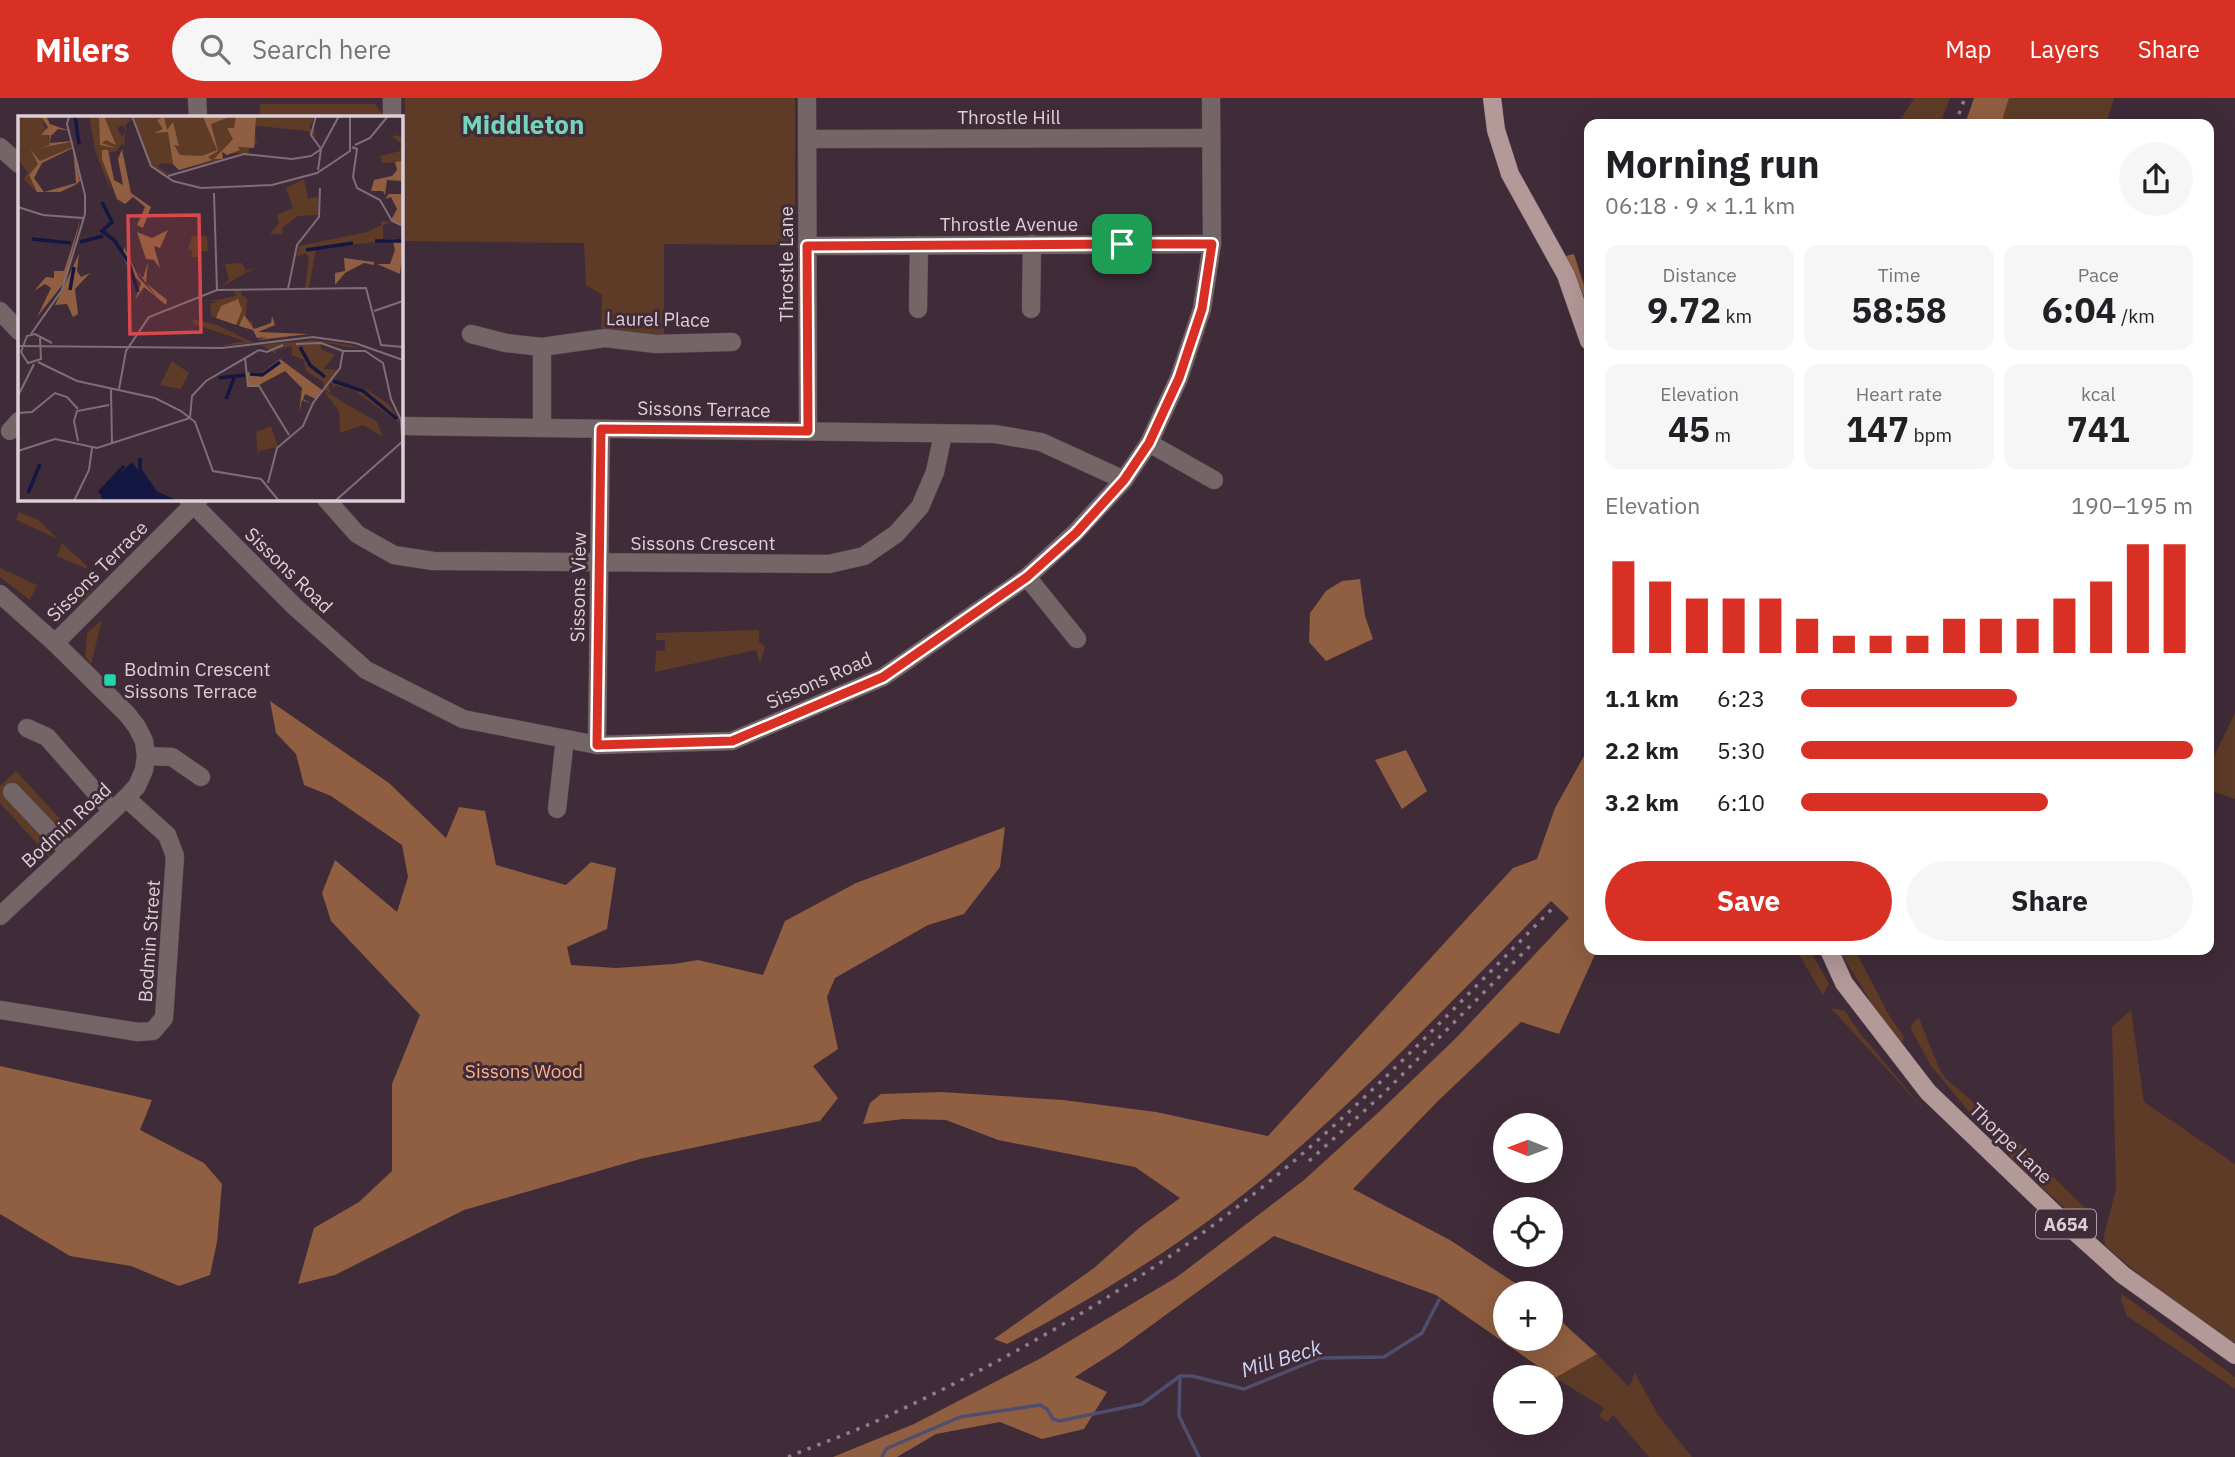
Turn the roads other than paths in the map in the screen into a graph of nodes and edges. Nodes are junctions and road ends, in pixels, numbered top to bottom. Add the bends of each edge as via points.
1 (197, 98) edge
2 (392, 98) edge
3 (807, 98) edge
4 (1211, 98) edge
5 (1492, 98) edge
6 (198, 116) edge
7 (392, 116) edge
8 (1211, 138) junction
9 (807, 139) junction
10 (0, 147) edge
11 (18, 163) edge
12 (1032, 244) junction
13 (1212, 244) junction
14 (919, 245) junction
15 (807, 246) junction
16 (918, 309) dead end
17 (1031, 309) dead end
18 (0, 311) edge
19 (1584, 327) edge
20 (18, 330) edge
21 (471, 334) dead end
22 (732, 342) dead end
23 (542, 347) junction
24 (402, 426) edge
25 (542, 428) junction
26 (601, 429) junction
27 (808, 431) junction
28 (943, 433) junction
29 (1149, 443) junction
30 (1124, 480) junction
31 (1214, 480) dead end
32 (327, 500) edge
33 (193, 501) edge
34 (598, 563) junction
35 (1027, 577) junction
36 (0, 594) edge
37 (1077, 639) dead end
38 (55, 643) junction
39 (27, 728) dead end
40 (565, 738) junction
41 (597, 745) junction
42 (146, 756) junction
43 (201, 777) dead end
44 (12, 792) dead end
45 (126, 798) junction
46 (557, 809) dead end
47 (112, 811) junction
48 (69, 852) junction
49 (0, 916) edge
50 (1831, 955) edge
51 (0, 1010) edge
52 (2235, 1355) edge

1 - 6 street
2 - 7 street
3 - 9 street, Throstle Lane
4 - 8 street, Sissons Road
5 - 19 main road via 1510,174 1566,275
8 - 9 street, Throstle Hill
8 - 13 street, Sissons Road
9 - 15 street, Throstle Lane
10 - 11 street
12 - 13 street, Throstle Avenue
12 - 14 street, Throstle Avenue
12 - 17 street
13 - 29 street, Sissons Road via 1202,309 1179,378
14 - 15 street, Throstle Avenue
14 - 16 street
15 - 27 street, Throstle Lane
18 - 20 street
21 - 23 street, Laurel Place
22 - 23 street, Laurel Place via 656,344 604,338
23 - 25 street
24 - 25 street, Sissons Terrace
25 - 26 street, Sissons Terrace
26 - 27 street, Sissons Terrace
26 - 34 street, Sissons View
27 - 28 street, Sissons Terrace
28 - 30 street, Sissons Terrace via 995,434 1041,442
28 - 34 street, Sissons Crescent via 936,472 920,507 896,534 864,556 829,564
29 - 30 street, Sissons Road
29 - 31 street
30 - 35 street, Sissons Road via 1076,533
32 - 34 street, Sissons Crescent via 357,534 394,555 433,561
33 - 38 street, Sissons Terrace
33 - 40 street, Sissons Road via 294,606 366,670 463,719
34 - 41 street, Sissons View
35 - 37 street
35 - 41 street, Sissons Road via 883,677 732,741
36 - 38 street
38 - 42 street via 127,714 144,741
39 - 47 street via 47,737
40 - 41 street, Sissons Road
40 - 46 street
42 - 43 street via 172,757
42 - 45 street, Bodmin Road via 137,786
44 - 48 street
45 - 47 street, Bodmin Road
45 - 51 street, Bodmin Street via 167,835 175,856 164,1018 153,1031 138,1032
47 - 48 street, Bodmin Road
48 - 49 street, Bodmin Road
50 - 52 main road, Thorpe Lane / A654 via 1844,983 1928,1092 2123,1275

